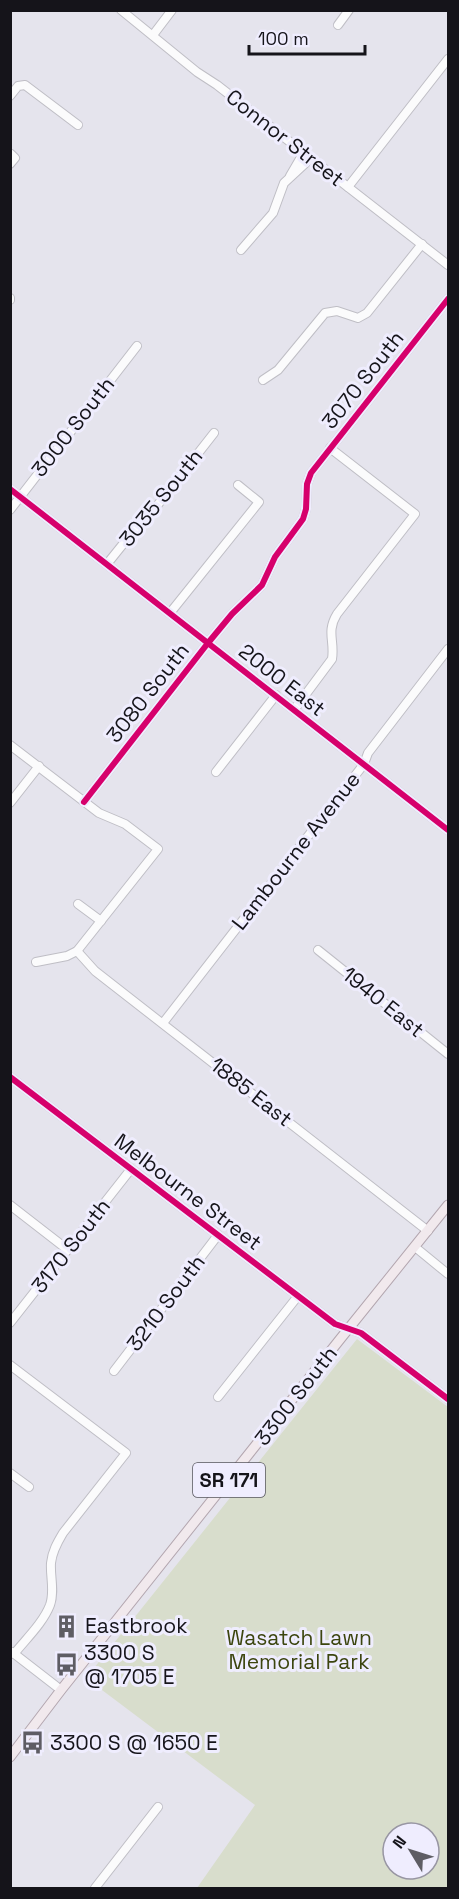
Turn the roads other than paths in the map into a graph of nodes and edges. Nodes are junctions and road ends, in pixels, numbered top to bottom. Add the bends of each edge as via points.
1 (121, 10) edge
2 (172, 10) edge
3 (350, 10) edge
4 (338, 25) dead end
5 (153, 35) junction
6 (448, 59) edge
7 (10, 96) edge
8 (78, 125) dead end
9 (303, 152) junction
10 (11, 153) edge
11 (311, 159) junction
12 (10, 164) edge
13 (290, 176) junction
14 (348, 187) junction
15 (422, 244) junction
16 (241, 250) dead end
17 (448, 265) edge
18 (448, 298) edge
19 (137, 345) dead end
20 (263, 380) dead end
21 (214, 432) dead end
22 (330, 448) junction
23 (307, 484) joint
24 (238, 485) dead end
25 (10, 489) edge
26 (21, 496) junction
27 (10, 510) edge
28 (107, 564) junction
29 (170, 613) junction
30 (208, 643) junction
31 (448, 649) edge
32 (276, 695) junction
33 (294, 710) junction
34 (10, 745) edge
35 (364, 764) junction
36 (39, 766) junction
37 (216, 772) dead end
38 (84, 802) junction
39 (10, 803) edge
40 (448, 830) edge
41 (78, 904) dead end
42 (101, 921) junction
43 (318, 950) dead end
44 (77, 951) junction
45 (36, 963) dead end
46 (163, 1023) junction
47 (448, 1054) edge
48 (10, 1077) edge
49 (131, 1169) junction
50 (10, 1205) edge
51 (448, 1205) edge
52 (428, 1231) junction
53 (218, 1235) junction
54 (416, 1247) junction
55 (68, 1250) junction
56 (448, 1274) edge
57 (298, 1296) junction
58 (10, 1323) edge
59 (348, 1329) junction
60 (10, 1365) edge
61 (114, 1371) dead end
62 (218, 1397) dead end
63 (448, 1399) edge
64 (10, 1473) edge
65 (29, 1487) dead end
66 (12, 1652) edge
67 (61, 1690) junction
68 (10, 1757) edge
69 (158, 1807) dead end
70 (95, 1888) edge

1 - 5 street, Connor Street
2 - 5 street
3 - 4 street
5 - 9 street, Connor Street
6 - 14 street
7 - 8 street via 25,85
9 - 11 street, Connor Street
9 - 13 street
10 - 12 street via 15,158
11 - 13 street
11 - 14 street, Connor Street
13 - 16 street via 281,188 273,213
14 - 15 street, Connor Street
15 - 17 street, Connor Street
15 - 20 street via 367,313 358,318 337,311 325,313 278,370
18 - 22 street, 3070 South
19 - 26 street, 3000 South
21 - 28 street, 3035 South
22 - 23 street, 3070 South
22 - 33 street via 415,514 337,614 330,630 332,659
23 - 30 street, 3080 South via 303,519 275,557 262,585
24 - 29 street via 259,502
25 - 26 street, 2000 East
26 - 27 street, 3000 South
26 - 28 street, 2000 East
28 - 29 street, 2000 East
29 - 30 street, 2000 East
30 - 32 street, 2000 East
30 - 38 street, 3080 South
31 - 35 street, Lambourne Avenue via 368,753
32 - 33 street, 2000 East
32 - 37 street
33 - 35 street, 2000 East
34 - 36 street
35 - 40 street, 2000 East
35 - 46 street, Lambourne Avenue
36 - 38 street
36 - 39 street
38 - 42 street via 158,849
41 - 42 street
42 - 44 street
43 - 47 street, 1940 East
44 - 45 street
44 - 46 street, 1885 East via 95,971
46 - 52 street, 1885 East
48 - 49 street, Melbourne Street
49 - 53 street, Melbourne Street
49 - 55 street, 3170 South
50 - 55 street
51 - 52 main road, 3300 South / SR 171
52 - 54 main road, 3300 South / SR 171
53 - 57 street, Melbourne Street
53 - 61 street, 3210 South
54 - 56 street
54 - 59 main road, 3300 South / SR 171
55 - 58 street, 3170 South
57 - 59 street, Melbourne Street
57 - 62 street
59 - 63 street, Melbourne Street via 361,1333
59 - 67 main road, 3300 South / SR 171
60 - 66 street via 126,1454 57,1543 51,1564 50,1605
64 - 65 street
66 - 67 street
67 - 68 main road, 3300 South / SR 171
69 - 70 street

